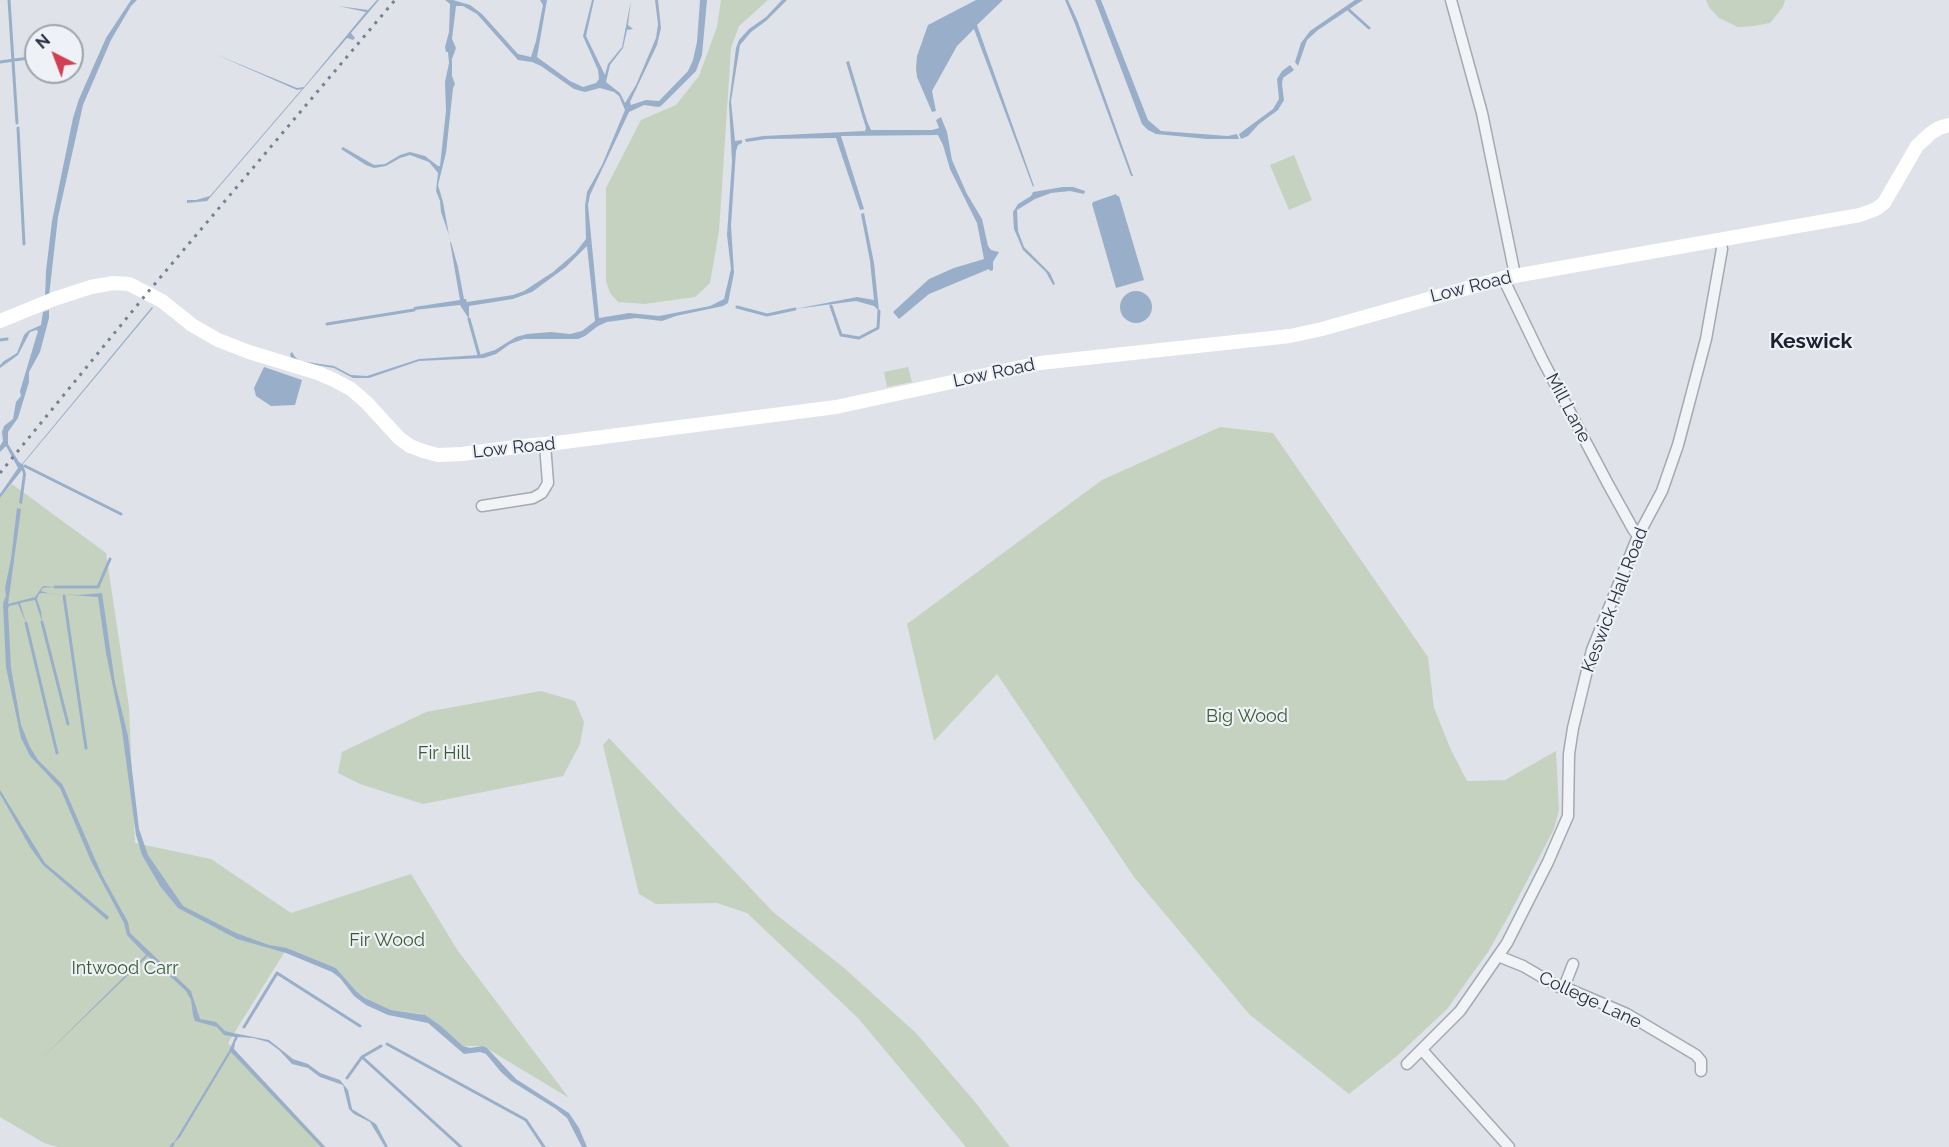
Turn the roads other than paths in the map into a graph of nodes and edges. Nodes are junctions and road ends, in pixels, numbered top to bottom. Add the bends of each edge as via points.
1 (1451, 0) edge
2 (1949, 125) edge
3 (1720, 240) junction
4 (1509, 277) junction
5 (0, 321) edge
6 (545, 444) junction
7 (482, 506) dead end
8 (1638, 536) junction
9 (1498, 957) junction
10 (1573, 964) dead end
11 (1564, 987) junction
12 (1423, 1051) junction
13 (1407, 1064) dead end
14 (1701, 1071) dead end
15 (1509, 1147) edge

1 - 4 street, Mill Lane via 1482,113
2 - 3 street, Low Road via 1931,133 1917,146 1884,203 1869,213
3 - 4 street, Low Road
3 - 8 street, Keswick Hall Road via 1722,249 1707,339 1681,435 1662,490
4 - 6 street, Low Road via 1290,336 1040,363 836,407
4 - 8 street, Mill Lane via 1542,359
5 - 6 street, Low Road via 91,287 113,283 137,287 218,340 334,380 367,404 399,438 423,451 462,454
6 - 7 street via 548,483 542,493
8 - 9 street, Keswick Hall Road via 1592,650 1581,693 1569,754 1568,816
9 - 11 street, College Lane
9 - 12 street, Keswick Hall Road via 1460,1011
10 - 11 street
11 - 14 street, College Lane via 1627,1014 1696,1055
12 - 13 street, Keswick Hall Road
12 - 15 street

